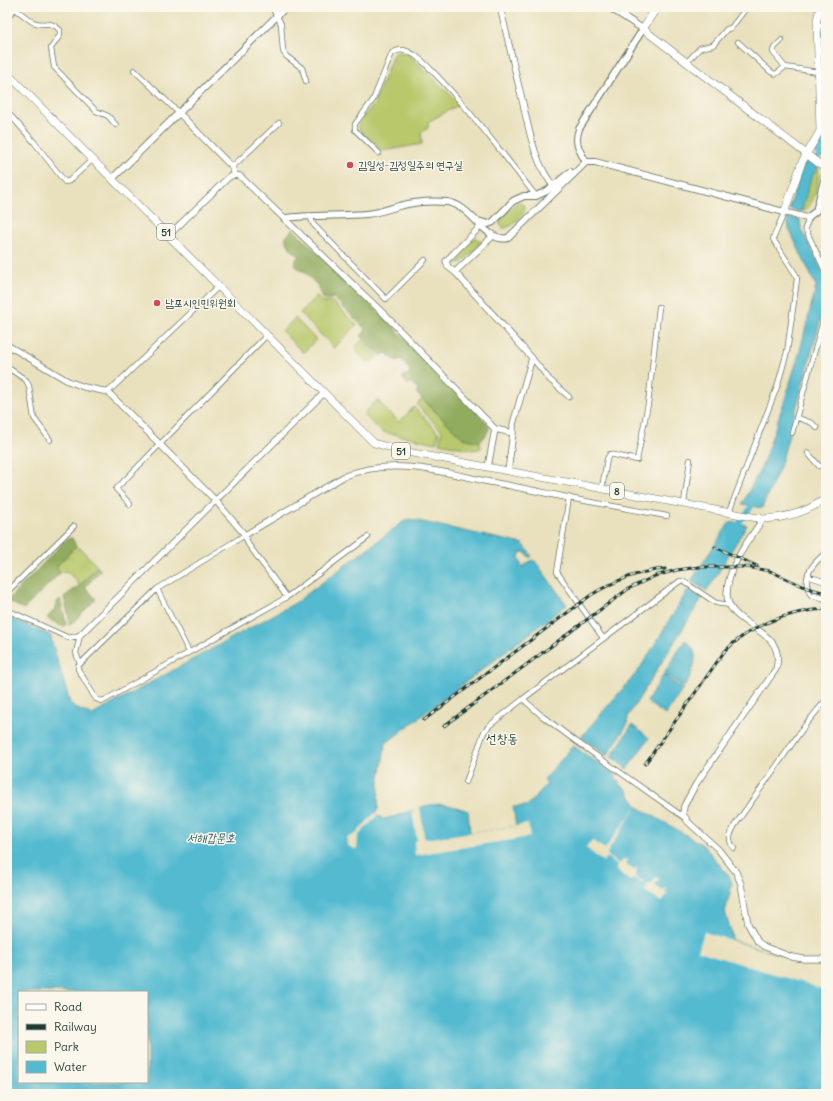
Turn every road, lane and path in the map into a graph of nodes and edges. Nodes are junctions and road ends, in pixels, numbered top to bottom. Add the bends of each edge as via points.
1 (272, 7) edge
2 (286, 7) edge
3 (500, 7) edge
4 (609, 7) edge
5 (641, 7) edge
6 (657, 7) edge
7 (747, 7) edge
8 (820, 7) edge
9 (14, 8) edge
10 (652, 14) junction
11 (277, 16) junction
12 (7, 18) edge
13 (821, 26) edge
14 (643, 29) junction
15 (782, 40) dead end
16 (738, 42) dead end
17 (687, 62) junction
18 (785, 67) junction
19 (134, 70) dead end
20 (818, 72) junction
21 (7, 73) edge
22 (306, 81) dead end
23 (179, 113) junction
24 (11, 116) dead end
25 (278, 123) dead end
26 (116, 125) dead end
27 (379, 153) dead end
28 (808, 154) junction
29 (92, 160) junction
30 (585, 163) junction
31 (232, 167) junction
32 (826, 169) edge
33 (826, 173) edge
34 (235, 175) junction
35 (112, 179) junction
36 (555, 188) junction
37 (536, 196) junction
38 (786, 213) junction
39 (310, 215) junction
40 (810, 216) junction
41 (284, 218) junction
42 (479, 223) junction
43 (169, 235) junction
44 (493, 236) junction
45 (425, 260) dead end
46 (455, 272) junction
47 (826, 273) edge
48 (218, 287) junction
49 (660, 307) dead end
50 (826, 310) edge
51 (267, 335) junction
52 (7, 345) edge
53 (532, 358) junction
54 (7, 367) edge
55 (108, 392) junction
56 (323, 394) junction
57 (569, 397) dead end
58 (798, 418) junction
59 (817, 428) dead end
60 (495, 429) junction
61 (513, 433) junction
62 (792, 433) dead end
63 (50, 440) dead end
64 (160, 444) junction
65 (808, 453) dead end
66 (690, 460) dead end
67 (488, 467) junction
68 (826, 467) edge
69 (498, 469) joint
70 (508, 471) junction
71 (602, 488) junction
72 (569, 498) junction
73 (216, 501) junction
74 (684, 503) junction
75 (824, 503) edge
76 (130, 504) dead end
77 (729, 512) junction
78 (667, 516) dead end
79 (759, 518) junction
80 (74, 526) dead end
81 (245, 535) junction
82 (368, 537) dead end
83 (826, 553) edge
84 (808, 573) junction
85 (826, 582) edge
86 (156, 588) junction
87 (7, 592) edge
88 (287, 598) junction
89 (826, 599) edge
90 (730, 605) junction
91 (7, 610) edge
92 (80, 635) junction
93 (603, 638) junction
94 (189, 652) junction
95 (80, 664) junction
96 (523, 699) junction
97 (826, 700) edge
98 (466, 782) dead end
99 (685, 818) junction
100 (734, 848) dead end
101 (826, 958) edge

1 - 11 street
2 - 11 main road
3 - 36 street via 539,160
4 - 14 main road
5 - 10 street
6 - 10 main road
7 - 17 street via 731,28 727,29 713,45 700,48
8 - 13 main road
9 - 12 street
9 - 26 street via 32,22 48,22 60,30 60,35 51,48 54,67 96,111 108,116
10 - 14 main road
11 - 22 street via 281,24 283,50 286,56 302,68
11 - 23 main road
13 - 20 main road
14 - 17 main road
14 - 30 main road via 579,129 576,140
15 - 18 street via 774,48 774,52
16 - 18 street via 771,72 776,74
17 - 28 main road
18 - 20 street
19 - 23 street
20 - 28 main road via 820,131
21 - 29 main road, 51
23 - 31 street
23 - 35 main road
24 - 29 street via 65,182
25 - 31 street
27 - 37 street via 355,130 355,124 373,100 392,53 397,50 408,51 421,59 466,106
28 - 32 main road
28 - 38 main road via 796,174
29 - 35 main road, 51
30 - 36 main road
30 - 38 main road via 603,164
31 - 34 street
33 - 40 main road via 816,211
34 - 41 street via 240,176
34 - 43 street via 229,177
35 - 43 main road, 51
36 - 37 main road
36 - 44 main road via 508,238 500,239
37 - 42 main road via 524,196 513,201 493,222
38 - 40 main road via 803,218
38 - 77 street via 773,239 797,280 787,352 770,411
39 - 41 main road
39 - 42 main road via 366,214 408,204 447,202 456,204
39 - 45 street via 313,224 386,298
40 - 47 street via 805,228
41 - 60 street via 385,315
42 - 44 main road
42 - 46 street via 446,261 448,267
43 - 48 main road, 51
44 - 46 street
46 - 53 street
48 - 51 main road, 51
48 - 55 street
49 - 71 street via 648,404 637,460 610,454
50 - 58 street
51 - 56 main road, 51
51 - 64 street
52 - 55 street via 68,381
53 - 57 street via 550,380
53 - 61 street
54 - 63 street via 26,380 34,418
55 - 64 street
56 - 67 main road, 51 via 378,445
56 - 73 street
58 - 59 street via 812,423
58 - 62 street
60 - 61 street
60 - 67 street
61 - 70 street
64 - 73 street
64 - 76 street via 116,489
65 - 68 street via 819,466
66 - 74 street
67 - 69 main road, 51
69 - 70 main road, 8
70 - 71 main road, 8
71 - 74 main road, 8
72 - 78 street
72 - 81 street via 425,469 376,469 359,471 343,477
72 - 93 street via 556,572
73 - 81 street
73 - 92 street
74 - 77 main road, 8
75 - 79 main road, 8 via 791,516
77 - 79 main road, 8
79 - 90 street via 734,568 727,594
80 - 87 street
81 - 86 street
81 - 88 street via 248,544
82 - 88 street
83 - 84 street via 816,561
84 - 85 street via 810,577
84 - 89 street via 807,588 811,595
86 - 94 street
86 - 95 street
88 - 94 street
90 - 93 street via 716,603 683,581
90 - 99 street via 739,616 774,645 779,660 774,674 686,800 683,810
91 - 92 street via 69,638
92 - 95 street via 76,653
93 - 96 street
94 - 95 street via 101,701 94,696 78,669
96 - 98 street via 484,732
96 - 99 street via 577,742
97 - 100 street via 806,724 733,829 729,839
99 - 101 street via 718,849 736,872 741,884 748,924 760,944 792,957

